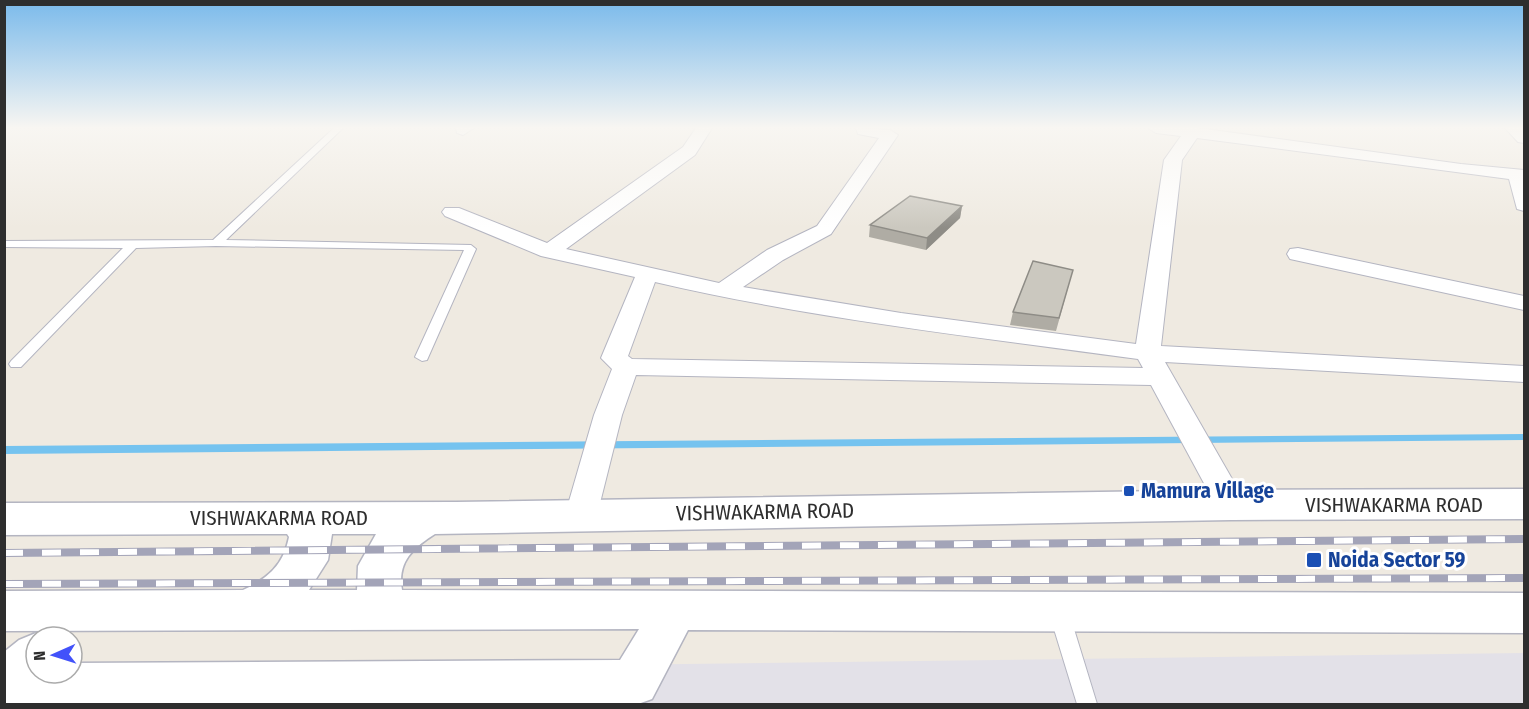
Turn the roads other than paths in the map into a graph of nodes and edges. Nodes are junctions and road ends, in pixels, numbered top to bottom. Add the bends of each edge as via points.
1 (304, 161) edge
2 (675, 161) edge
3 (872, 161) edge
4 (1173, 161) edge
5 (1415, 161) edge
6 (1521, 174) edge
7 (1524, 205) edge
8 (452, 212) dead end
9 (216, 243) junction
10 (4, 244) edge
11 (133, 246) junction
12 (549, 251) junction
13 (1298, 254) dead end
14 (647, 274) junction
15 (723, 291) junction
16 (1524, 303) edge
17 (1147, 353) junction
18 (422, 357) dead end
19 (16, 364) dead end
20 (626, 367) junction
21 (1524, 374) edge
22 (1160, 378) junction
23 (1524, 504) edge
24 (1231, 505) junction
25 (581, 515) junction
26 (298, 518) junction
27 (427, 518) junction
28 (4, 519) edge
29 (249, 609) junction
30 (386, 609) junction
31 (675, 610) junction
32 (4, 611) edge
33 (1059, 611) junction
34 (1524, 613) edge
35 (71, 624) edge
36 (24, 666) edge
37 (4, 685) edge
38 (282, 695) edge
39 (1087, 705) edge

1 - 9 lane
2 - 12 street
3 - 15 street via 824,230 775,255
4 - 17 street
5 - 6 street
6 - 7 street
8 - 12 street
9 - 11 lane
9 - 18 lane via 467,247 470,249
10 - 11 lane
11 - 19 lane
12 - 14 street
13 - 16 street
14 - 15 street
14 - 20 street via 615,358
15 - 17 street
17 - 21 street
17 - 22 street
20 - 22 street
20 - 25 street via 608,415
22 - 24 street
23 - 24 main road, VISHWAKARMA ROAD
24 - 25 main road, VISHWAKARMA ROAD
25 - 27 main road, VISHWAKARMA ROAD
26 - 27 main road, VISHWAKARMA ROAD
26 - 28 main road, VISHWAKARMA ROAD
26 - 29 main road via 311,535 306,560 282,592
27 - 30 main road via 401,534 381,564 379,596
29 - 30 main road
29 - 35 main road
30 - 31 main road
31 - 33 main road
31 - 38 main road via 634,683
32 - 35 main road
33 - 34 main road
33 - 39 lane
36 - 37 main road
37 - 38 main road

